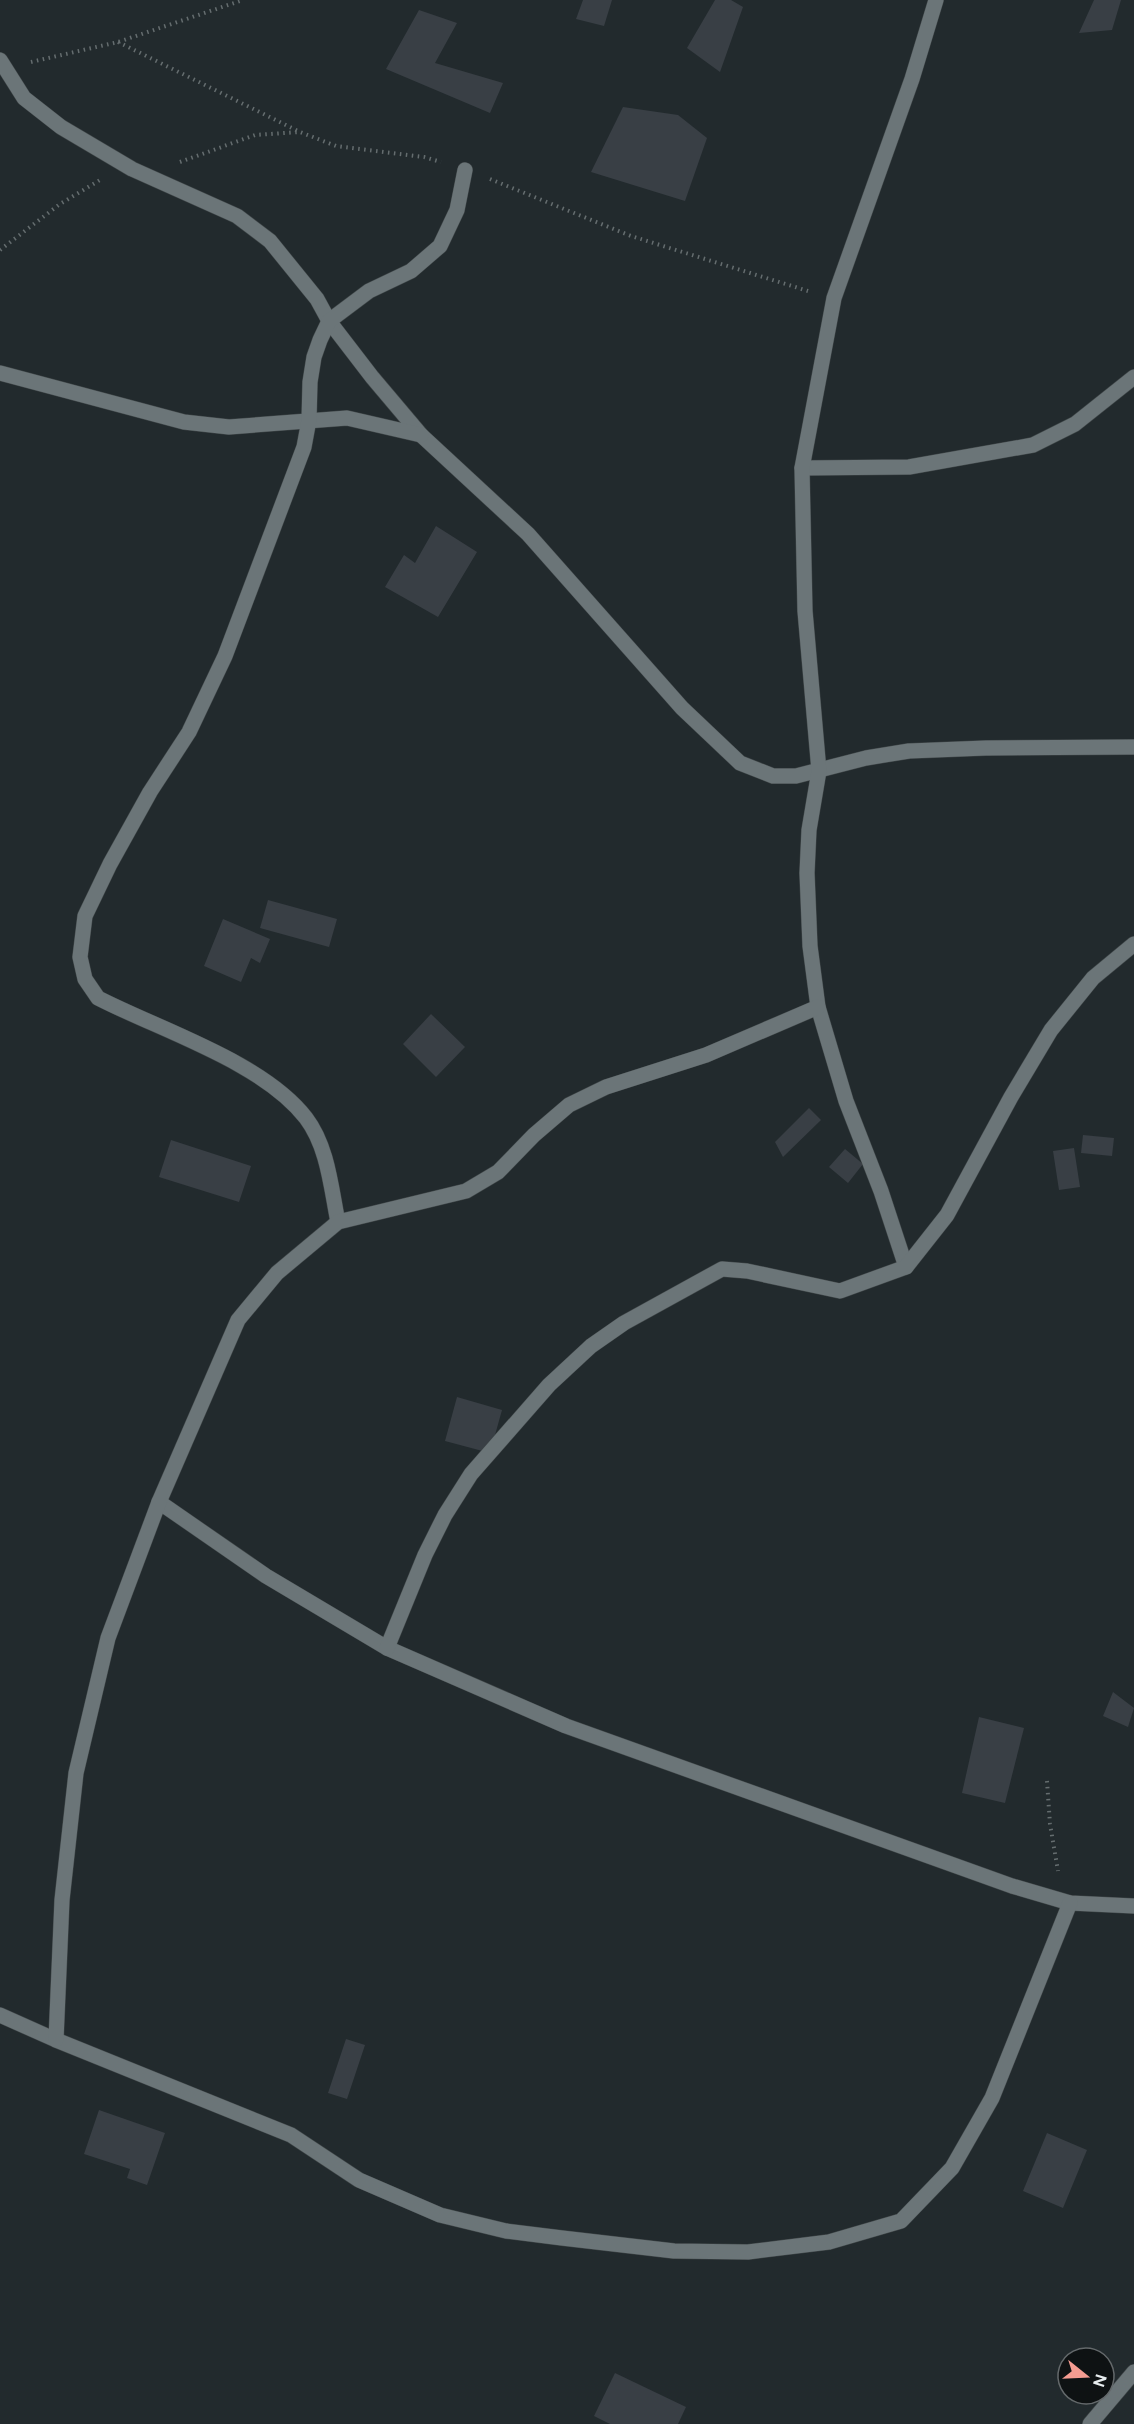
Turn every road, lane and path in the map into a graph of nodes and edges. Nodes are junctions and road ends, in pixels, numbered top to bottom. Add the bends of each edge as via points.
1 (243, 0) edge
2 (936, 0) edge
3 (1, 64) edge
4 (465, 170) dead end
5 (329, 321) junction
6 (0, 373) edge
7 (1134, 377) edge
8 (309, 420) junction
9 (421, 435) junction
10 (802, 468) junction
11 (1134, 747) edge
12 (819, 771) junction
13 (1134, 944) edge
14 (818, 1007) junction
15 (338, 1222) junction
16 (906, 1267) junction
17 (159, 1502) junction
18 (387, 1648) junction
19 (1047, 1781) dead end
20 (1070, 1903) junction
21 (1134, 1906) edge
22 (0, 2015) edge
23 (56, 2040) junction
24 (1134, 2372) edge
25 (1090, 2424) edge

1 - 3 path via 118,42
2 - 10 street via 834,298
3 - 5 street via 24,98 61,127 132,169 237,216 270,241 311,290
4 - 5 street via 457,210 440,246 411,271 369,291
5 - 8 street via 314,357
5 - 9 street
6 - 8 street via 184,422 228,427
7 - 10 street via 1075,424 1033,445 909,467
8 - 9 street via 347,418
8 - 15 street via 304,447 209,695 110,864 85,916 80,957 84,979 98,998 236,1064 275,1089 307,1118 325,1154
9 - 12 street via 528,534 682,708 740,763 773,776
10 - 12 street via 805,611
11 - 12 street via 909,751
12 - 14 street via 809,830 807,873
13 - 16 street via 1093,978 1051,1030 948,1215
14 - 15 street via 706,1055 606,1087 569,1105 498,1172 466,1191
14 - 16 street via 846,1101
15 - 17 street via 277,1273 238,1320
16 - 18 street via 840,1291 722,1269 624,1323 591,1346 549,1385 471,1474 425,1555
17 - 18 street via 266,1576
17 - 23 street via 108,1638 76,1773 62,1900
18 - 20 street via 566,1726 1012,1886
19 - 20 path via 1055,1863
20 - 21 street
20 - 23 street via 992,2098 952,2168 902,2221 829,2242 748,2252 674,2251 506,2230 441,2215 359,2180 291,2135
22 - 23 street
24 - 25 street

